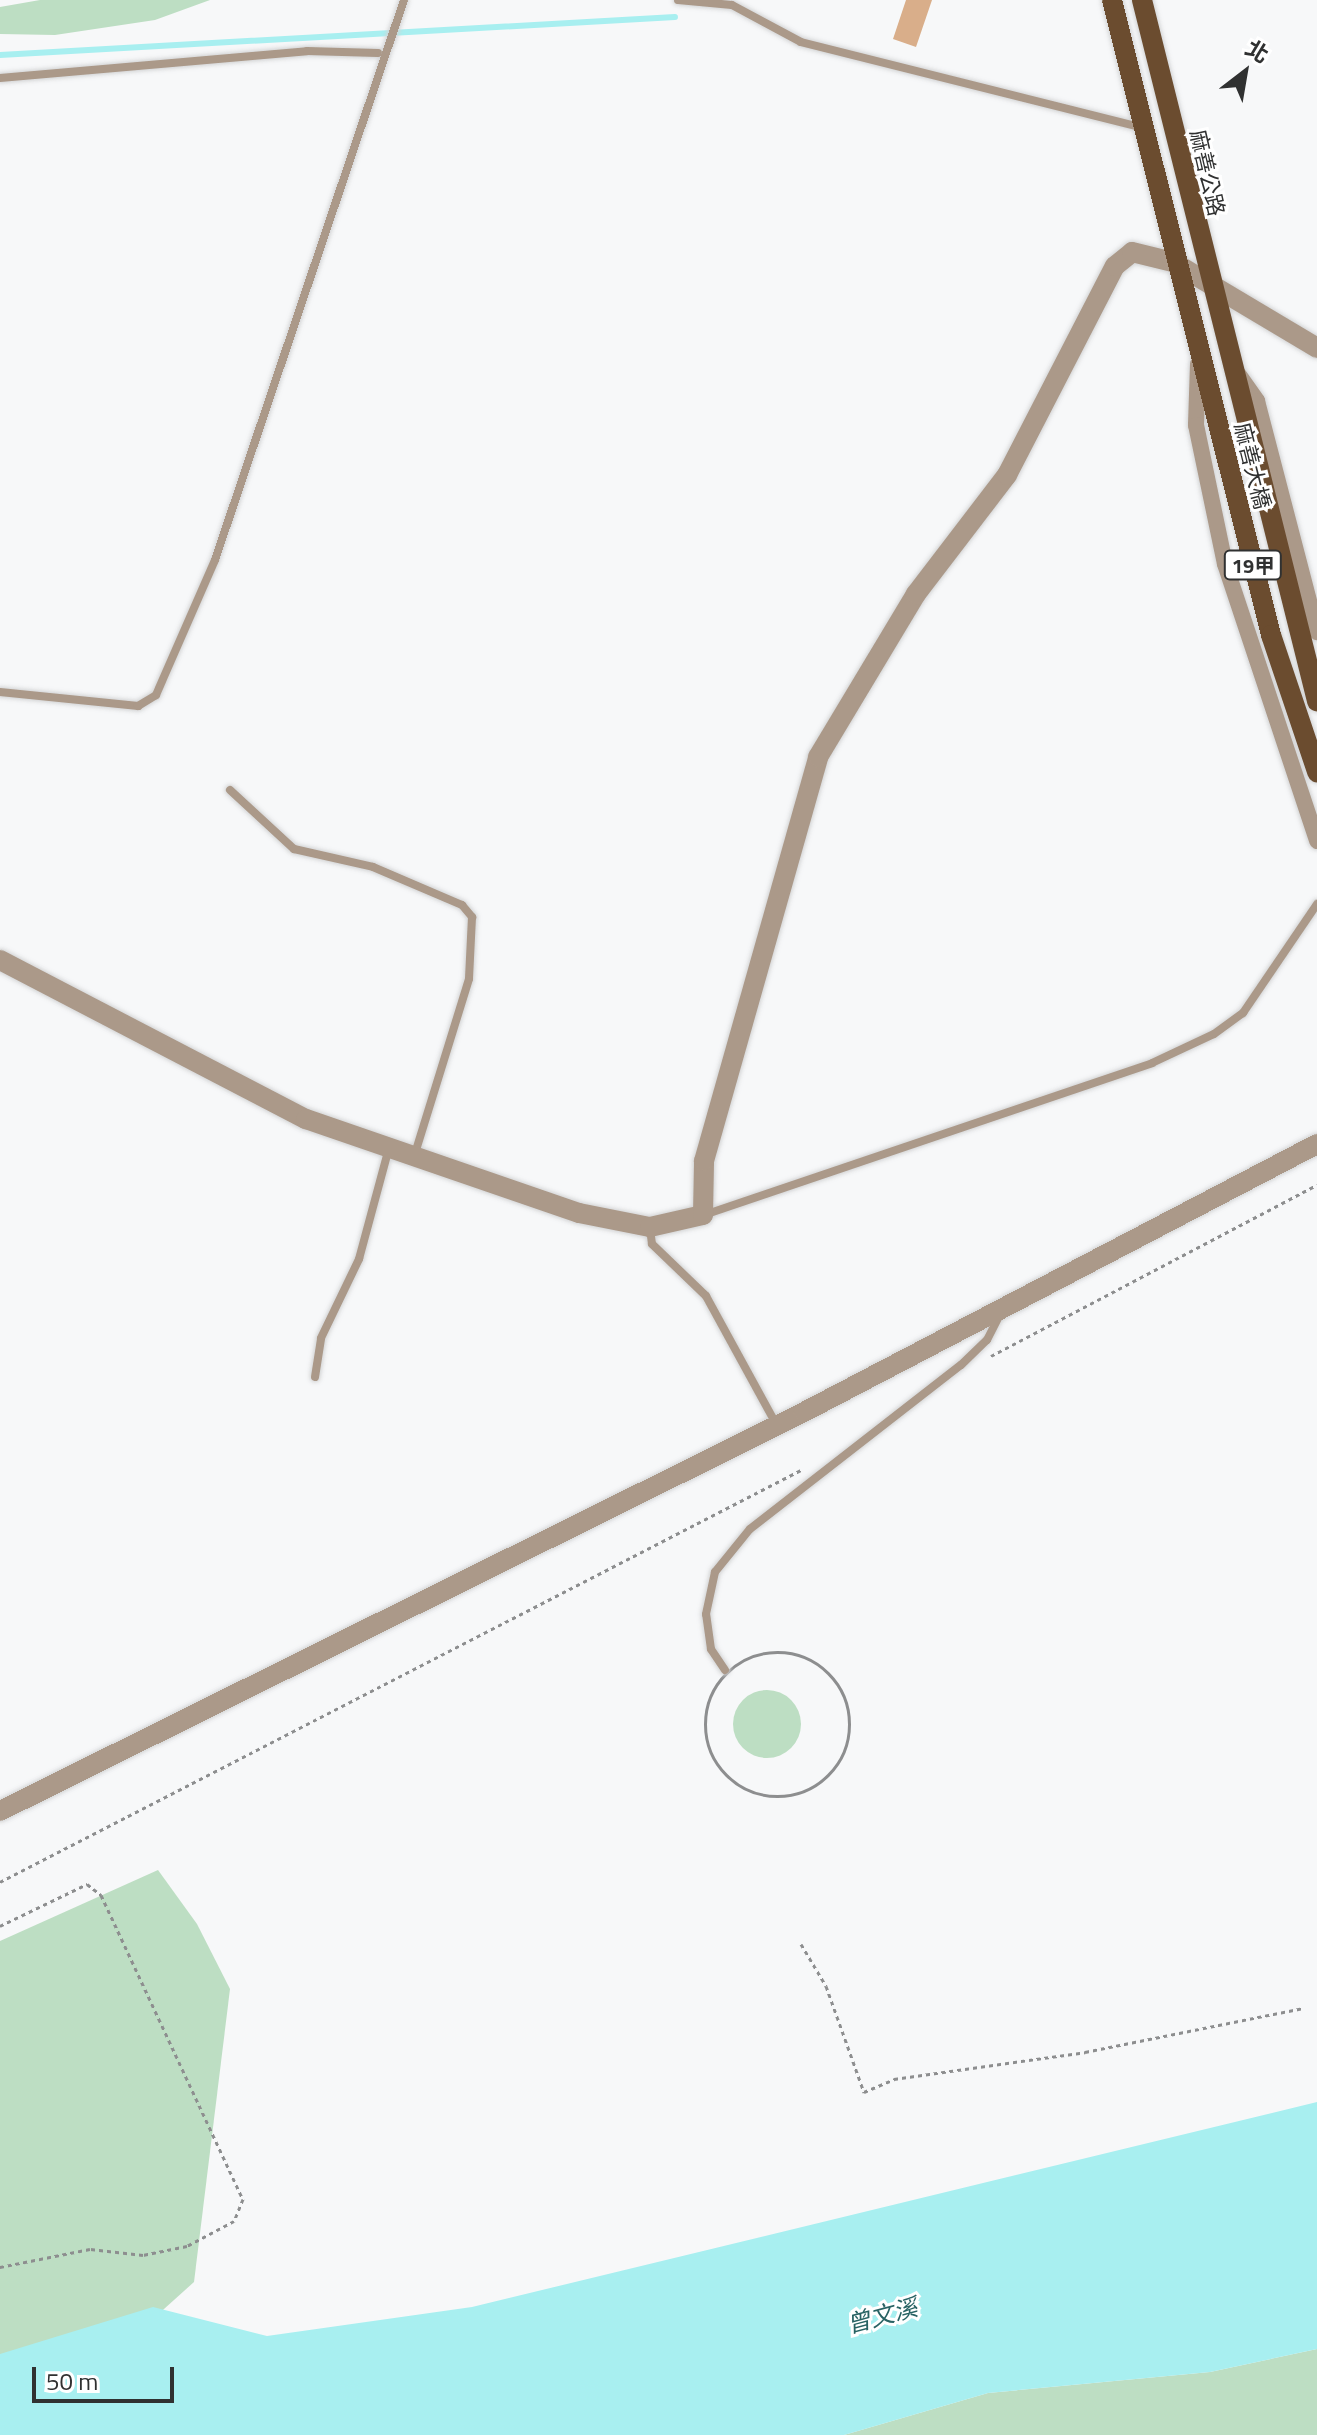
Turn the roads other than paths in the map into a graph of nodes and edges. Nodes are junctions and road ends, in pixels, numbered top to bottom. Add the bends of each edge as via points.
1 (404, 0) edge
2 (678, 0) edge
3 (1112, 0) edge
4 (1142, 0) edge
5 (378, 53) dead end
6 (0, 78) edge
7 (1144, 129) junction
8 (1173, 262) junction
9 (1208, 281) junction
10 (1317, 348) edge
11 (1199, 354) junction
12 (1227, 357) junction
13 (1317, 632) edge
14 (0, 692) edge
15 (1317, 701) edge
16 (1317, 772) edge
17 (230, 790) dead end
18 (1317, 841) edge
19 (1317, 904) edge
20 (0, 960) edge
21 (390, 1144) junction
22 (1317, 1144) edge
23 (415, 1153) junction
24 (703, 1215) junction
25 (650, 1227) junction
26 (1005, 1305) junction
27 (315, 1377) dead end
28 (776, 1424) junction
29 (725, 1670) road end
30 (0, 1811) edge

1 - 14 lane via 215,560 156,695 138,706
2 - 7 lane via 732,5 801,42
3 - 7 main road, 19甲
4 - 9 main road, 麻善公路 / 19甲
5 - 6 lane via 307,51
7 - 8 main road, 19甲
8 - 9 street
8 - 11 main road, 19甲
8 - 24 street via 1132,252 1115,266 1007,475 916,594 838,715 818,757 704,1161
9 - 10 street
9 - 12 main road, 麻善公路 / 19甲
11 - 16 main road, 麻善大橋 / 19甲 via 1271,635
11 - 18 street via 1196,425 1225,564
12 - 13 street via 1257,401
12 - 15 main road, 麻善大橋 / 19甲
17 - 23 lane via 294,849 373,867 462,905 472,917 469,979
19 - 24 lane via 1243,1013 1214,1034 1152,1063
20 - 21 street via 306,1119
21 - 23 street
21 - 27 lane via 359,1259 336,1297
22 - 26 street via 1234,1194
23 - 25 street via 579,1213
24 - 25 street
25 - 28 lane via 652,1244 706,1296
26 - 28 street
26 - 29 lane via 987,1340 961,1365 750,1529 715,1572 706,1614 711,1649
28 - 30 street

